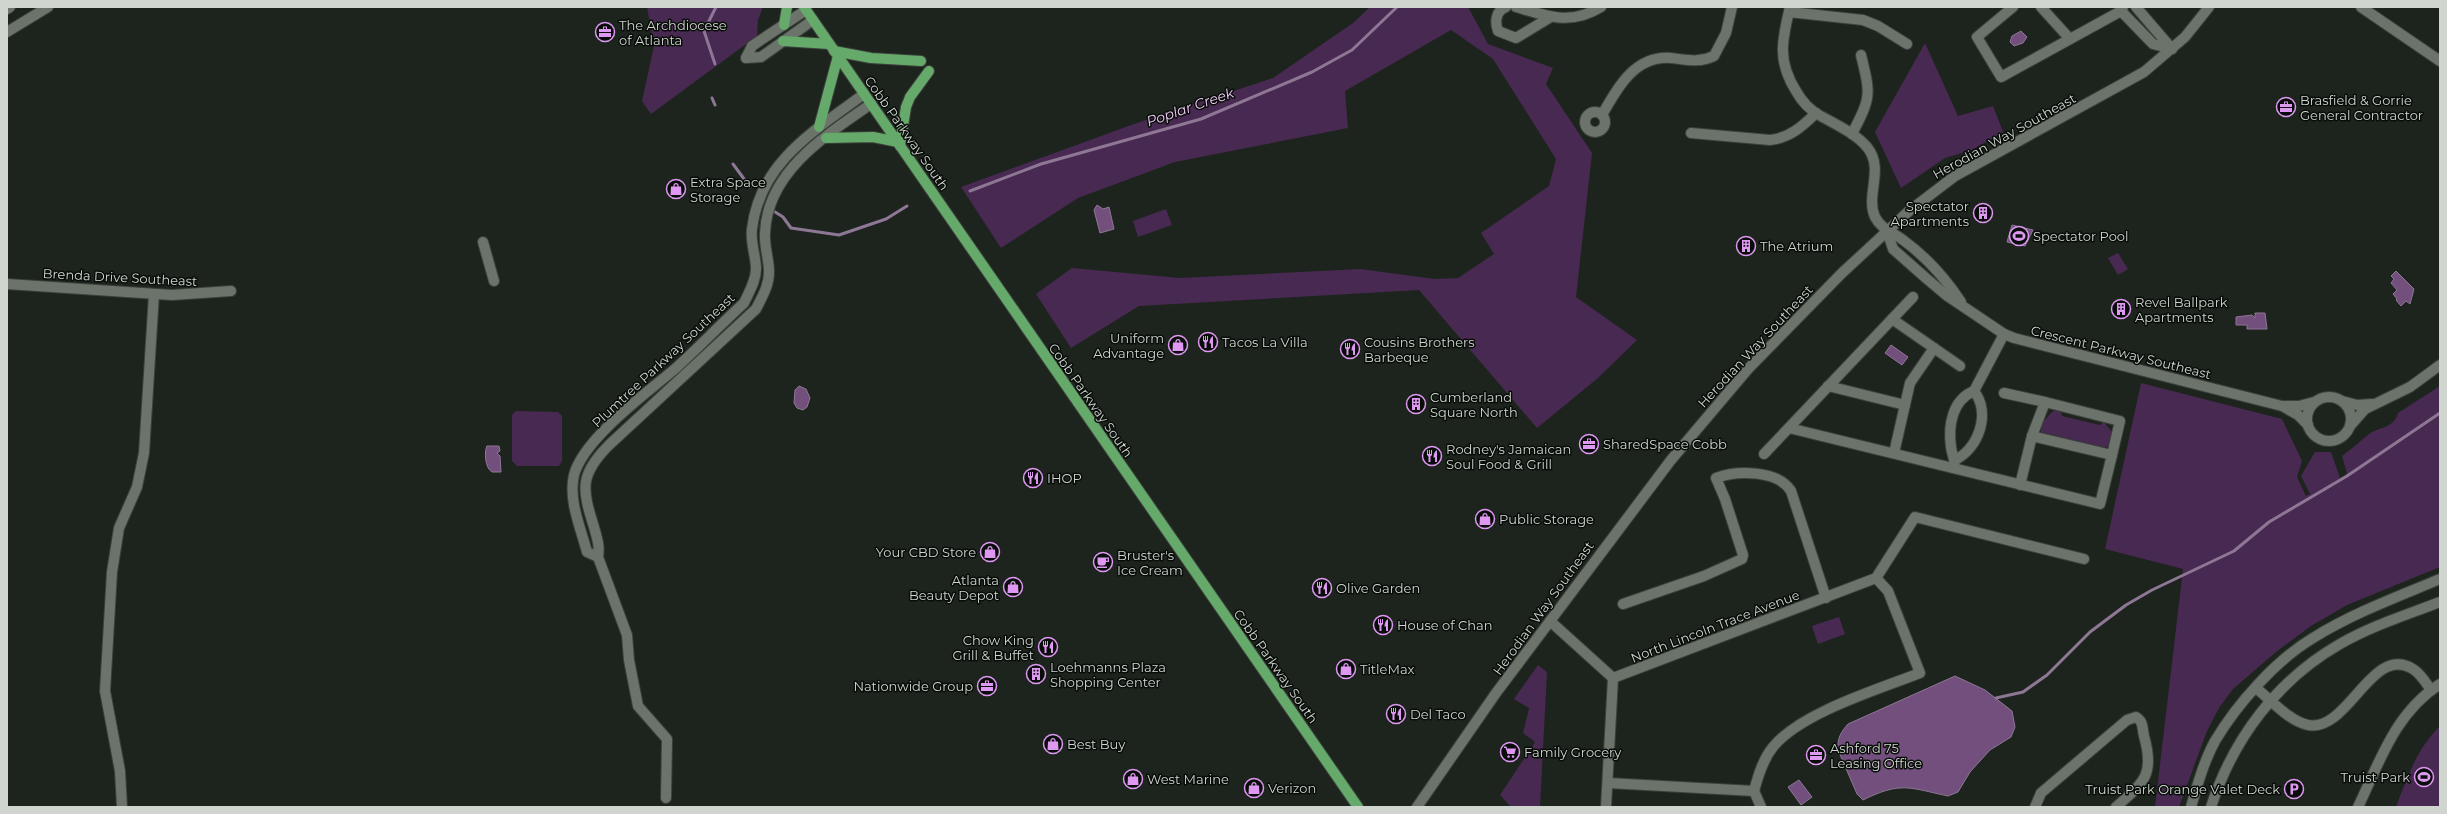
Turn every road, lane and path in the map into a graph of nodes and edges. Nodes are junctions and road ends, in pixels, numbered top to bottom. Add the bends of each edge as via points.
1 (10, 7) edge
2 (48, 7) edge
3 (787, 7) edge
4 (1506, 7) edge
5 (1516, 7) edge
6 (1601, 7) edge
7 (1732, 7) edge
8 (2013, 7) edge
9 (2041, 7) edge
10 (2136, 7) edge
11 (2209, 7) edge
12 (2361, 7) edge
13 (805, 8) edge
14 (7, 9) edge
15 (2122, 9) edge
16 (1790, 10) edge
17 (1549, 18) junction
18 (813, 20) junction
19 (784, 25) junction
20 (7, 32) edge
21 (2070, 39) junction
22 (783, 41) junction
23 (1907, 44) dead end
24 (2172, 49) junction
25 (834, 50) junction
26 (1861, 55) dead end
27 (921, 61) dead end
28 (2440, 61) edge
29 (929, 71) dead end
30 (864, 94) junction
31 (871, 104) junction
32 (1816, 113) junction
33 (1602, 115) dead end
34 (819, 127) junction
35 (1691, 133) dead end
36 (1852, 134) junction
37 (826, 138) junction
38 (899, 144) junction
39 (1887, 231) junction
40 (482, 242) dead end
41 (494, 281) dead end
42 (7, 284) edge
43 (231, 291) dead end
44 (154, 294) junction
45 (1913, 297) dead end
46 (1892, 319) junction
47 (2004, 334) junction
48 (1934, 348) junction
49 (2440, 365) edge
50 (1960, 366) dead end
51 (1828, 386) junction
52 (1974, 391) junction
53 (2004, 393) dead end
54 (2342, 401) junction
55 (2045, 402) junction
56 (2314, 402) junction
57 (2372, 404) junction
58 (1905, 405) junction
59 (2282, 406) junction
60 (2308, 425) junction
61 (1789, 428) junction
62 (2349, 428) junction
63 (2032, 436) junction
64 (1764, 454) dead end
65 (1894, 454) junction
66 (2112, 455) junction
67 (1955, 464) junction
68 (2020, 485) junction
69 (598, 557) junction
70 (2084, 559) dead end
71 (1876, 578) junction
72 (2440, 579) edge
73 (1826, 598) junction
74 (2440, 602) edge
75 (1623, 604) dead end
76 (1550, 621) junction
77 (1613, 678) junction
78 (2436, 687) edge
79 (2256, 688) junction
80 (2271, 700) junction
81 (1608, 783) junction
82 (1754, 791) junction
83 (666, 798) dead end
84 (122, 807) edge
85 (1358, 807) edge
86 (1417, 807) edge
87 (1606, 807) edge
88 (1761, 807) edge
89 (2035, 807) edge
90 (2116, 807) edge
91 (2191, 807) edge
92 (2211, 807) edge
93 (2358, 807) edge

1 - 14 street
2 - 20 street
3 - 19 main road
4 - 17 street via 1497,15 1496,26 1498,31 1516,38
5 - 17 street
6 - 17 street via 1583,16
7 - 33 street via 1723,39 1714,56 1698,62 1663,58 1643,64 1620,83
8 - 21 street via 1977,37 2001,77
9 - 21 street
10 - 24 street
11 - 24 street, Herodian Way Southeast
12 - 28 street
13 - 18 main road, Cobb Parkway South
13 - 19 street
15 - 21 street
15 - 24 street via 2153,44
16 - 23 street via 1863,20
16 - 32 street via 1783,38 1782,62 1786,75 1800,99
18 - 22 street
18 - 25 main road, Cobb Parkway South
19 - 22 street via 752,46 746,58 761,57
22 - 25 main road
24 - 39 street, Herodian Way Southeast via 2128,82 1955,176 1909,210
25 - 27 main road via 871,58
25 - 30 main road, Cobb Parkway South
25 - 34 main road
26 - 36 street via 1869,90 1866,107
29 - 38 main road via 910,97
30 - 31 main road, Cobb Parkway South
30 - 34 street, Plumtree Parkway Southeast
31 - 37 street, Plumtree Parkway Southeast
31 - 38 main road, Cobb Parkway South
32 - 35 street via 1791,134 1780,139
32 - 36 street
34 - 69 street, Plumtree Parkway Southeast via 782,159 757,202 752,232 756,269 753,285 744,303 614,422 588,449 579,463 572,488 575,508 587,552
36 - 39 street via 1872,155 1876,180 1872,207 1877,220
37 - 38 main road via 873,137
37 - 69 street, Plumtree Parkway Southeast via 798,161 776,189 770,203 765,233 769,272 767,286 756,309 598,457 588,472 585,497 600,548
38 - 85 main road, Cobb Parkway South
39 - 47 street, Crescent Parkway Southeast via 1903,240 1935,270 1963,304
39 - 76 street, Herodian Way Southeast via 1842,273 1724,396 1662,470
40 - 41 street
42 - 44 street, Brenda Drive Southeast
43 - 44 street, Brenda Drive Southeast via 192,295
44 - 84 street via 144,453 137,487 119,528 112,572 105,691 120,771
45 - 46 street
46 - 48 street
46 - 51 street
47 - 52 street
47 - 59 street, Crescent Parkway Southeast via 2035,345
48 - 50 street
48 - 58 street via 1913,377
49 - 57 street via 2404,390
51 - 58 street
51 - 61 street
52 - 67 street via 1961,398 1954,412 1950,441
52 - 67 street via 1982,412 1979,433 1974,445
53 - 55 street
54 - 56 street via 2328,397
54 - 57 street
54 - 62 street via 2350,413
55 - 63 street
55 - 66 street via 2120,421
56 - 59 street, Crescent Parkway Southeast via 2299,406
56 - 60 street via 2308,413
57 - 62 street via 2359,414
58 - 65 street
59 - 60 street, Crescent Parkway Southeast via 2298,415
60 - 62 street via 2317,437 2331,440 2345,434
61 - 64 street
61 - 65 street
63 - 66 street
63 - 68 street
65 - 67 street
66 - 68 street via 2100,504
67 - 68 street
69 - 83 street, Plumtree Parkway Southeast via 627,635 638,706 667,739
70 - 71 street via 1915,517
71 - 73 street, North Lincoln Trace Avenue
71 - 82 street via 1888,591 1920,673 1816,714 1793,728 1774,746 1766,758
72 - 79 street via 2372,607 2311,638 2271,671
73 - 75 street via 1787,484 1770,476 1726,474 1716,478 1743,555 1742,559 1704,576
73 - 77 street, North Lincoln Trace Avenue
74 - 80 street via 2340,644 2310,664
76 - 77 street
76 - 86 street, Herodian Way Southeast
77 - 81 street
78 - 80 street via 2414,669 2390,666 2374,676 2330,721 2316,725 2299,721
78 - 93 street via 2401,721 2392,734
79 - 80 street
79 - 91 street via 2215,742
80 - 92 street via 2236,749 2223,774
81 - 82 street
81 - 87 street
82 - 88 street
89 - 90 street via 2041,793 2126,720 2136,717 2143,724 2149,753 2148,767 2142,784

